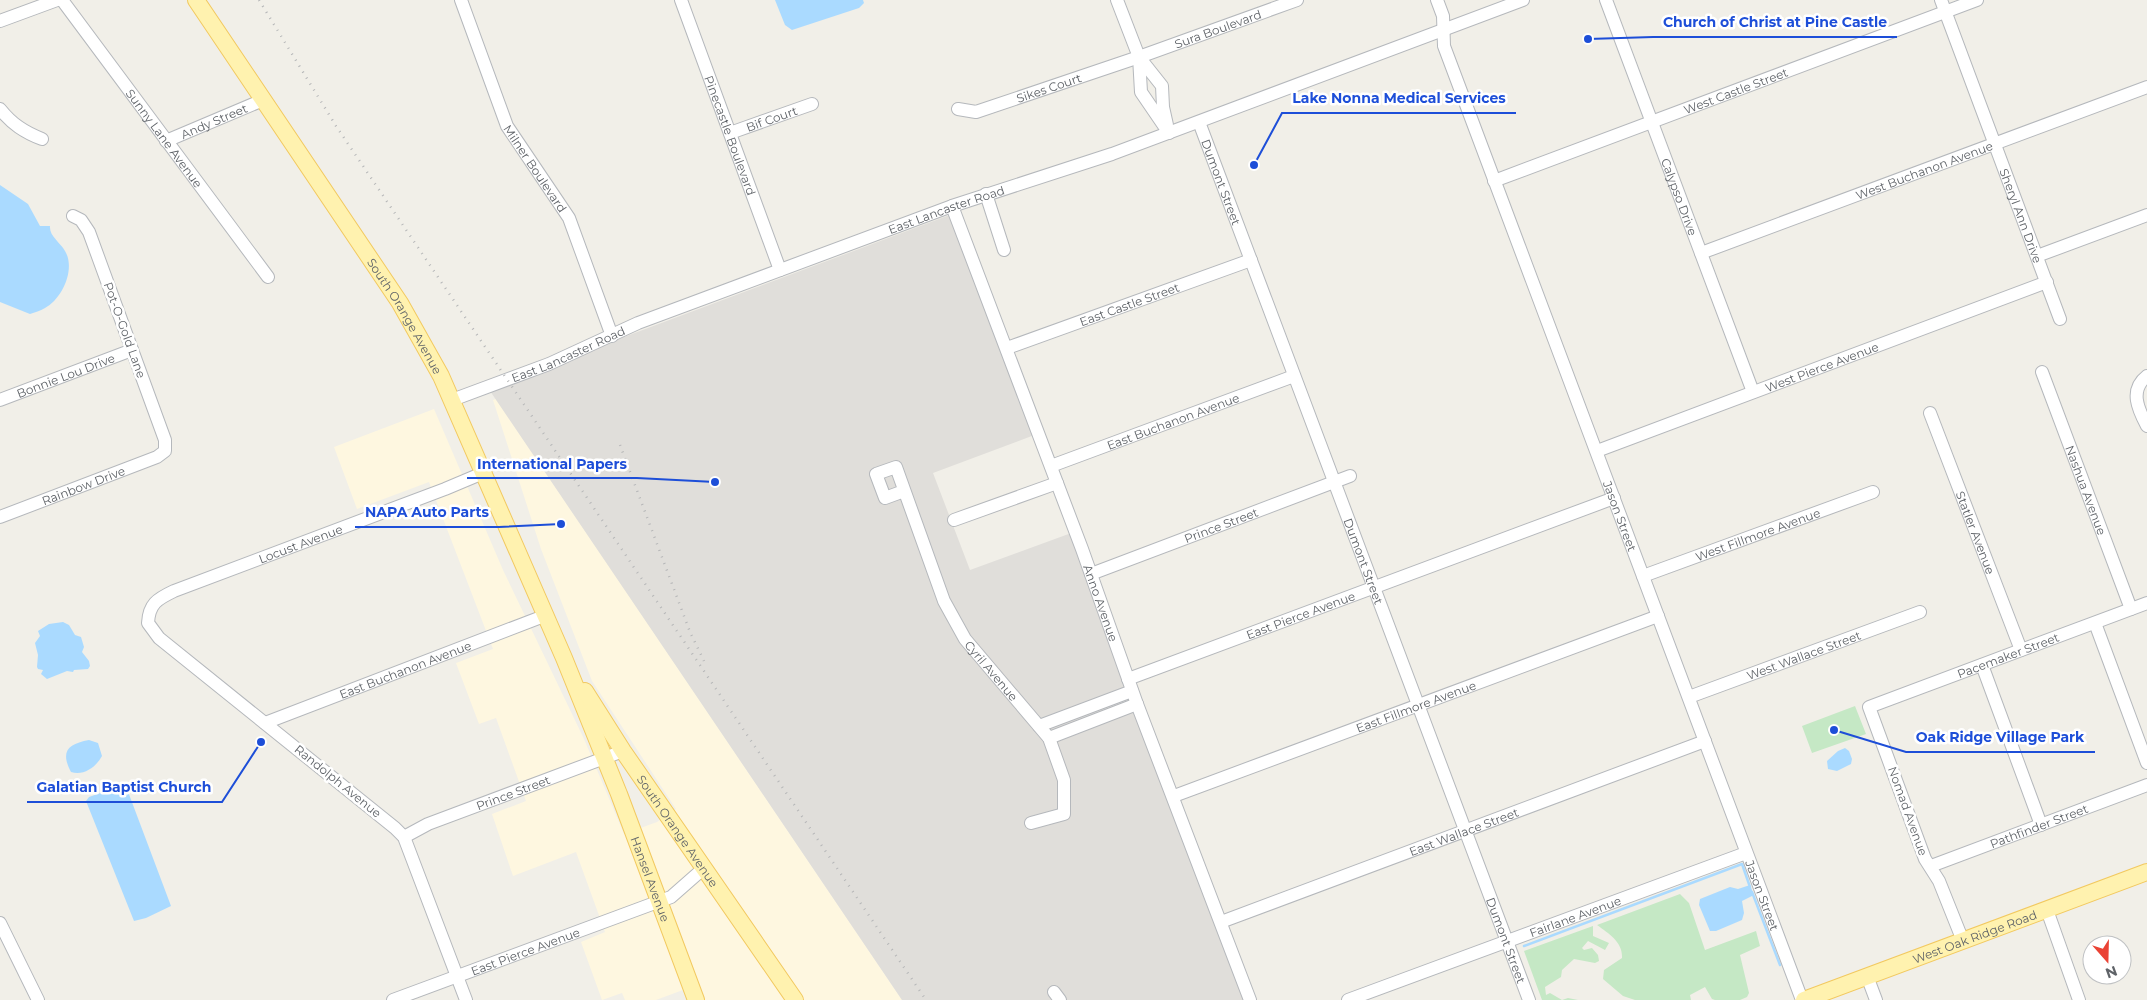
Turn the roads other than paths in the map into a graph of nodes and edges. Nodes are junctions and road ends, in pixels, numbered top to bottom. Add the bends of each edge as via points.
1 (57, 0) edge
2 (62, 0) edge
3 (196, 0) edge
4 (461, 0) edge
5 (681, 0) edge
6 (1117, 0) edge
7 (1297, 0) edge
8 (1437, 0) edge
9 (1523, 0) edge
10 (1606, 0) edge
11 (1977, 0) edge
12 (1944, 6) edge
13 (0, 21) edge
14 (1443, 30) junction
15 (1139, 57) junction
16 (1156, 77) junction
17 (1140, 83) junction
18 (2147, 86) edge
19 (263, 100) junction
20 (812, 104) dead end
21 (0, 109) edge
22 (958, 109) dead end
23 (1199, 122) junction
24 (1652, 122) junction
25 (730, 133) junction
26 (1169, 133) junction
27 (42, 139) dead end
28 (166, 141) junction
29 (1995, 143) junction
30 (1494, 181) junction
31 (986, 194) junction
32 (952, 206) junction
33 (2147, 215) edge
34 (73, 216) dead end
35 (1004, 250) dead end
36 (1701, 253) junction
37 (2037, 256) junction
38 (1251, 260) junction
39 (780, 270) junction
40 (268, 276) dead end
41 (2047, 282) junction
42 (2060, 319) dead end
43 (612, 336) junction
44 (1007, 348) junction
45 (132, 350) junction
46 (2042, 372) dead end
47 (1294, 376) junction
48 (2147, 376) edge
49 (1753, 392) junction
50 (0, 400) edge
51 (452, 400) junction
52 (1930, 413) dead end
53 (2147, 426) edge
54 (164, 451) joint
55 (1597, 451) junction
56 (1051, 466) junction
57 (483, 472) junction
58 (1350, 476) dead end
59 (1334, 482) junction
60 (1057, 483) junction
61 (904, 491) dead end
62 (1872, 492) dead end
63 (1614, 498) junction
64 (0, 517) edge
65 (954, 520) dead end
66 (1091, 574) junction
67 (1643, 576) junction
68 (1374, 587) junction
69 (2147, 603) edge
70 (2131, 609) junction
71 (149, 610) joint
72 (1920, 612) dead end
73 (544, 616) junction
74 (1658, 616) junction
75 (2095, 623) junction
76 (2021, 650) junction
77 (564, 658) junction
78 (1982, 665) junction
79 (1130, 685) junction
80 (1689, 697) junction
81 (1114, 698) junction
82 (1137, 704) junction
83 (1417, 704) junction
84 (1869, 707) joint
85 (1121, 711) junction
86 (265, 723) junction
87 (1039, 726) junction
88 (1049, 738) junction
89 (1705, 741) junction
90 (623, 751) junction
91 (603, 758) junction
92 (2147, 763) edge
93 (2147, 785) edge
94 (1174, 796) junction
95 (1031, 823) dead end
96 (2041, 825) junction
97 (1465, 832) junction
98 (404, 837) junction
99 (1746, 853) junction
100 (1931, 866) junction
101 (704, 868) junction
102 (2147, 872) edge
103 (659, 902) junction
104 (2047, 910) junction
105 (1221, 922) junction
106 (0, 923) edge
107 (1507, 941) junction
108 (1963, 941) junction
109 (457, 976) junction
110 (1867, 976) junction
111 (34, 999) edge
112 (392, 1000) edge
113 (466, 1000) edge
114 (696, 1000) edge
115 (795, 1000) edge
116 (1250, 1000) edge
117 (1348, 1000) edge
118 (1529, 1000) edge
119 (1803, 1000) edge
120 (1876, 1000) edge
121 (2079, 1000) edge

1 - 13 street
2 - 28 street, Sunny Lane Avenue
3 - 19 main road, South Orange Avenue
4 - 43 street, Milner Boulevard via 506,126 569,218
5 - 25 street, Pinecastle Boulevard
6 - 15 street
7 - 15 street, Sura Boulevard
8 - 14 street, Jason Street via 1443,16
9 - 14 street, East Lancaster Road
10 - 24 street, Calypso Drive
11 - 12 street, West Castle Street
12 - 24 street, West Castle Street
12 - 29 street, Sheryl Ann Drive
14 - 23 street, East Lancaster Road
14 - 30 street, Jason Street via 1444,46
15 - 16 street
15 - 17 street
15 - 22 street, Sikes Court via 976,112
16 - 17 street
16 - 26 street via 1164,90 1163,108
17 - 26 street via 1143,96
18 - 29 street, West Buchanon Avenue
19 - 28 street, Andy Street
19 - 51 main road, South Orange Avenue via 400,303
20 - 25 street, Bif Court
21 - 27 street via 10,121
23 - 26 street, East Lancaster Road
23 - 38 street, Dumont Street
24 - 30 street, West Castle Street
24 - 36 street, Calypso Drive
25 - 39 street, Pinecastle Boulevard
26 - 31 street, East Lancaster Road
28 - 40 street, Sunny Lane Avenue
29 - 36 street, West Buchanon Avenue
29 - 37 street, Sheryl Ann Drive
30 - 55 street, Jason Street
31 - 32 street, East Lancaster Road
31 - 35 street
32 - 39 street, East Lancaster Road
32 - 44 street, Anno Avenue
33 - 37 street
34 - 45 street, Pot-O-Gold Lane via 81,220 89,232
36 - 49 street, Calypso Drive
37 - 41 street, Sheryl Ann Drive
38 - 44 street, East Castle Street
38 - 47 street, Dumont Street
39 - 43 street, East Lancaster Road via 638,323
41 - 42 street, Sheryl Ann Drive
41 - 49 street, West Pierce Avenue
43 - 51 street, East Lancaster Road via 549,364
44 - 56 street, Anno Avenue
45 - 50 street, Bonnie Lou Drive
45 - 54 street, Pot-O-Gold Lane via 165,440
46 - 70 street, Nashua Avenue
47 - 56 street, East Buchanon Avenue
47 - 59 street, Dumont Street
48 - 53 street via 2140,381 2136,391 2137,406
49 - 55 street, West Pierce Avenue
51 - 57 main road, South Orange Avenue
52 - 76 street, Statler Avenue
54 - 64 street, Rainbow Drive via 157,457
55 - 63 street, Jason Street
56 - 60 street, Anno Avenue
57 - 71 street, Locust Avenue via 445,490 174,591 153,603
57 - 73 main road, South Orange Avenue
58 - 59 street, Prince Street
59 - 66 street, Prince Street
59 - 68 street, Dumont Street
60 - 65 street
60 - 66 street, Anno Avenue
61 - 87 street, Cyril Avenue via 944,601 965,639
62 - 67 street, West Fillmore Avenue
63 - 67 street, Jason Street
63 - 68 street, East Pierce Avenue
66 - 79 street, Anno Avenue
67 - 74 street, Jason Street
68 - 79 street, East Pierce Avenue
68 - 83 street, Dumont Street
69 - 70 street, Pacemaker Street
70 - 75 street, Pacemaker Street
71 - 86 street, Randolph Avenue via 148,623 158,638
72 - 80 street, West Wallace Street
73 - 77 main road, South Orange Avenue
73 - 86 street, East Buchanon Avenue
74 - 80 street, Jason Street
74 - 83 street, East Fillmore Avenue
75 - 76 street, Pacemaker Street
75 - 92 street
76 - 78 street, Pacemaker Street
77 - 90 main road, South Orange Avenue
77 - 91 main road, South Orange Avenue
78 - 84 street, Pacemaker Street
78 - 96 street
79 - 81 street, East Pierce Avenue
79 - 82 street, Anno Avenue
80 - 89 street, Jason Street
81 - 85 street
81 - 87 street, East Pierce Avenue
82 - 85 street
82 - 94 street, Anno Avenue
83 - 94 street, East Fillmore Avenue
83 - 97 street, Dumont Street
84 - 100 street, Nomad Avenue via 1925,859
85 - 88 street
86 - 98 street, Randolph Avenue
87 - 88 street, Cyril Avenue
88 - 95 street, Cyril Avenue via 1064,780 1064,814
89 - 97 street, East Wallace Street
89 - 99 street, Jason Street
90 - 91 street, Prince Street
90 - 101 main road, South Orange Avenue
91 - 98 street, Prince Street via 428,824
91 - 103 main road, Hansel Avenue
93 - 96 street, Pathfinder Street
94 - 105 street, Anno Avenue
96 - 100 street, Pathfinder Street
97 - 105 street, East Wallace Street
97 - 107 street, Dumont Street
98 - 109 street, Randolph Avenue
99 - 107 street, Fairlane Avenue
99 - 119 street, Jason Street
100 - 108 street, Nomad Avenue
101 - 103 street, East Pierce Avenue via 671,897
101 - 115 main road, South Orange Avenue
102 - 104 main road, West Oak Ridge Road
103 - 109 street, East Pierce Avenue
103 - 114 main road, Hansel Avenue
104 - 108 main road, West Oak Ridge Road
104 - 121 street
105 - 116 street, Anno Avenue
106 - 111 street
107 - 117 street, Fairlane Avenue
107 - 118 street, Dumont Street
108 - 110 main road, West Oak Ridge Road
109 - 112 street, East Pierce Avenue
109 - 113 street, Randolph Avenue
110 - 119 main road, West Oak Ridge Road
110 - 120 street

